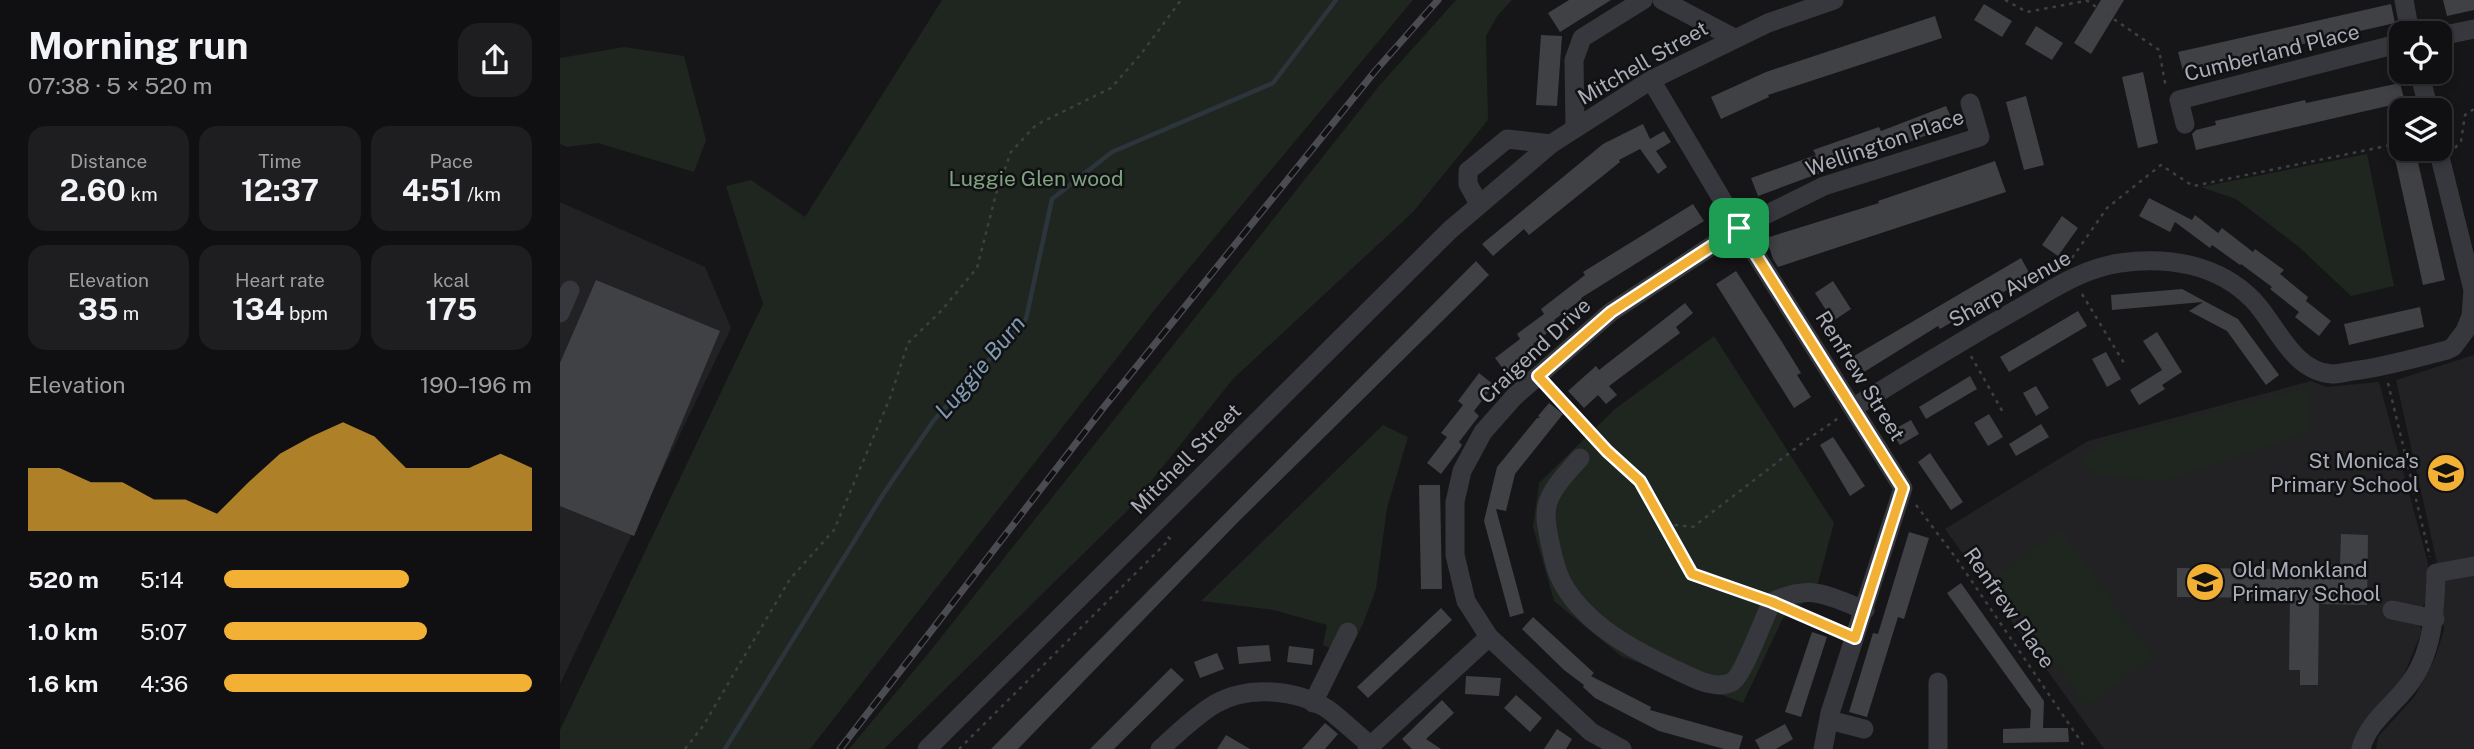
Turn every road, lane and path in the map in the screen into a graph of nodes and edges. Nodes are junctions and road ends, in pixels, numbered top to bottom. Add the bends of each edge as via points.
1 (1181, 0) edge
2 (1643, 0) edge
3 (1662, 0) edge
4 (1834, 0) edge
5 (2005, 0) edge
6 (2085, 0) edge
7 (2404, 0) edge
8 (2408, 21) edge
9 (2474, 29) edge
10 (2452, 34) edge
11 (1734, 38) junction
12 (2389, 46) edge
13 (1651, 80) junction
14 (2179, 100) junction
15 (1970, 103) dead end
16 (2474, 109) edge
17 (2185, 124) dead end
18 (1575, 128) junction
19 (1551, 144) junction
20 (2389, 145) edge
21 (2452, 148) edge
22 (2441, 161) edge
23 (1479, 204) junction
24 (1739, 228) junction
25 (2472, 270) edge
26 (2070, 271) junction
27 (569, 290) dead end
28 (560, 313) edge
29 (1962, 340) junction
30 (2124, 363) dead end
31 (2382, 367) junction
32 (1538, 376) junction
33 (1854, 407) junction
34 (2004, 414) dead end
35 (1580, 458) dead end
36 (1903, 488) junction
37 (1665, 524) junction
38 (1154, 525) junction
39 (2474, 566) edge
40 (2436, 573) junction
41 (1772, 602) junction
42 (1865, 610) junction
43 (2392, 610) dead end
44 (2435, 619) junction
45 (1348, 632) dead end
46 (1489, 637) junction
47 (1855, 638) junction
48 (1938, 682) dead end
49 (1313, 703) junction
50 (1829, 720) junction
51 (1864, 729) dead end
52 (1368, 747) edge
53 (685, 749) edge
54 (928, 749) edge
55 (959, 749) edge
56 (1160, 749) edge
57 (1622, 749) edge
58 (1823, 749) edge
59 (1938, 749) edge
60 (2085, 749) edge
61 (2361, 749) edge

1 - 53 path via 1111,88 1036,125 1010,152 977,268 908,343 890,398 834,530 790,579
2 - 18 street, Mitchell Street via 1582,37 1574,60
3 - 11 street, Mitchell Street
4 - 11 street, Mitchell Street
5 - 6 path via 2027,12
6 - 14 path via 2159,50 2165,86
7 - 8 street
9 - 10 street
11 - 13 street, Mitchell Street
12 - 14 street, Cumberland Place
13 - 18 street, Mitchell Street
13 - 24 street, Renfrew Street
14 - 17 street, Cumberland Place
15 - 24 street, Wellington Place via 1980,137 1824,186
16 - 21 path via 2465,115 2461,141
18 - 19 street, Mitchell Street
19 - 23 street, Mitchell Street
19 - 23 street via 1507,139 1468,171 1468,184
20 - 26 path via 2193,186 2161,165 2107,208
22 - 25 street, Sharp Avenue
23 - 38 street, Mitchell Street
24 - 32 street, Craigend Drive via 1611,312
24 - 33 street, Renfrew Street
25 - 31 street, Sharp Avenue via 2471,316 2453,347
26 - 29 street, Sharp Avenue
26 - 30 path
26 - 31 street, Sharp Avenue via 2143,260 2201,268 2241,289 2309,366 2331,374
27 - 28 street
29 - 33 street, Sharp Avenue
29 - 34 path
31 - 40 path
32 - 37 path via 1640,481
32 - 46 street, Craigend Drive via 1483,432 1462,471 1455,502 1455,555 1466,601
33 - 36 street, Renfrew Street
33 - 37 path via 1693,527
35 - 41 street via 1556,486 1547,505 1546,523 1562,584 1605,631 1646,656 1702,682 1721,685 1734,681 1744,667
36 - 42 street
36 - 60 path, Renfrew Place
37 - 41 path via 1692,574
38 - 54 street, Mitchell Street
38 - 55 path via 1170,539
39 - 40 street
40 - 44 street
41 - 42 street via 1803,591
41 - 47 path
42 - 47 street
43 - 44 street
44 - 61 street via 2424,658 2408,686 2365,734
45 - 49 street
46 - 52 street
46 - 57 street, Craigend Drive via 1591,732
47 - 50 street
48 - 59 street
49 - 52 street via 1327,709
49 - 56 street via 1284,693 1239,695 1215,704
50 - 51 street
50 - 58 street

